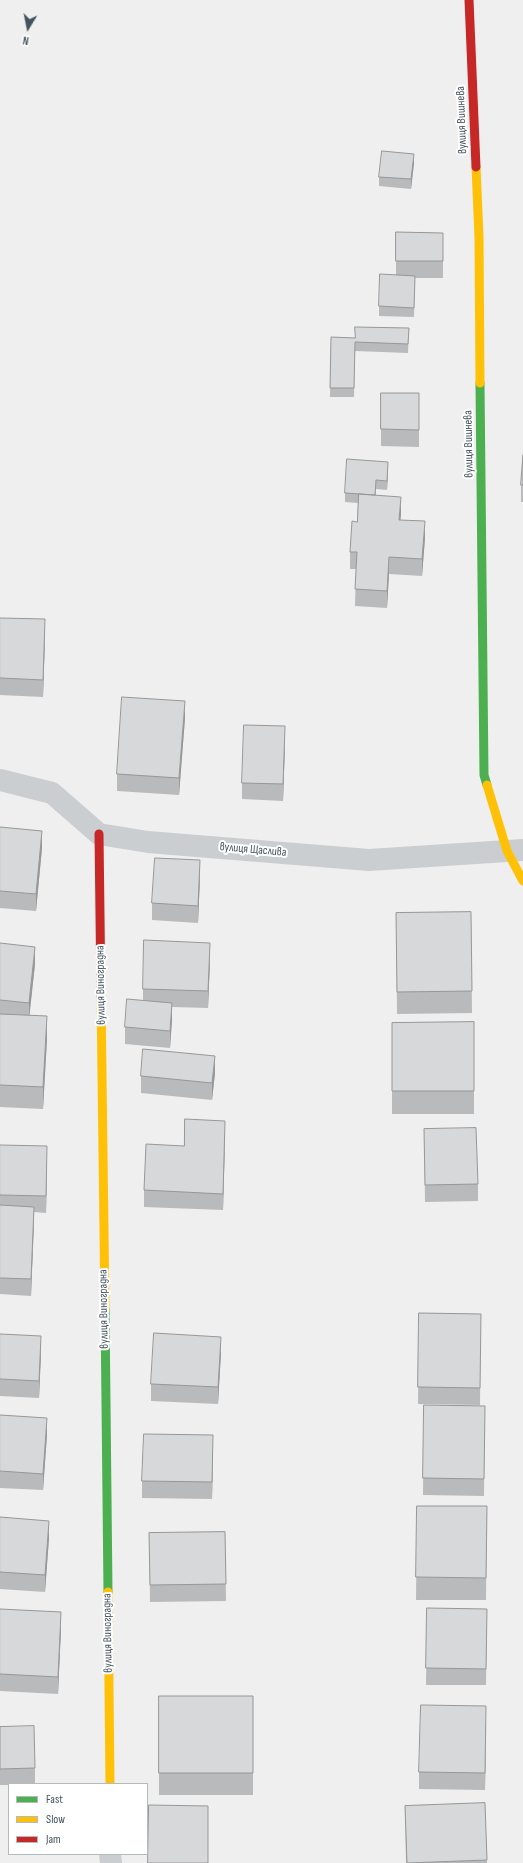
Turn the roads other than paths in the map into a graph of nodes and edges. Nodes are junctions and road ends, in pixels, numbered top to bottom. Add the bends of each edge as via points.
1 (469, 0) edge
2 (0, 780) edge
3 (99, 834) junction
4 (515, 850) edge
5 (523, 881) edge
6 (110, 1783) edge

1 - 4 street, вулиця Вишнева via 479,237 484,775
2 - 3 street via 52,793
3 - 4 street, вулиця Щаслива via 148,842 369,860
3 - 6 street, вулиця Виноградна
4 - 5 street, вулиця Вишнева

